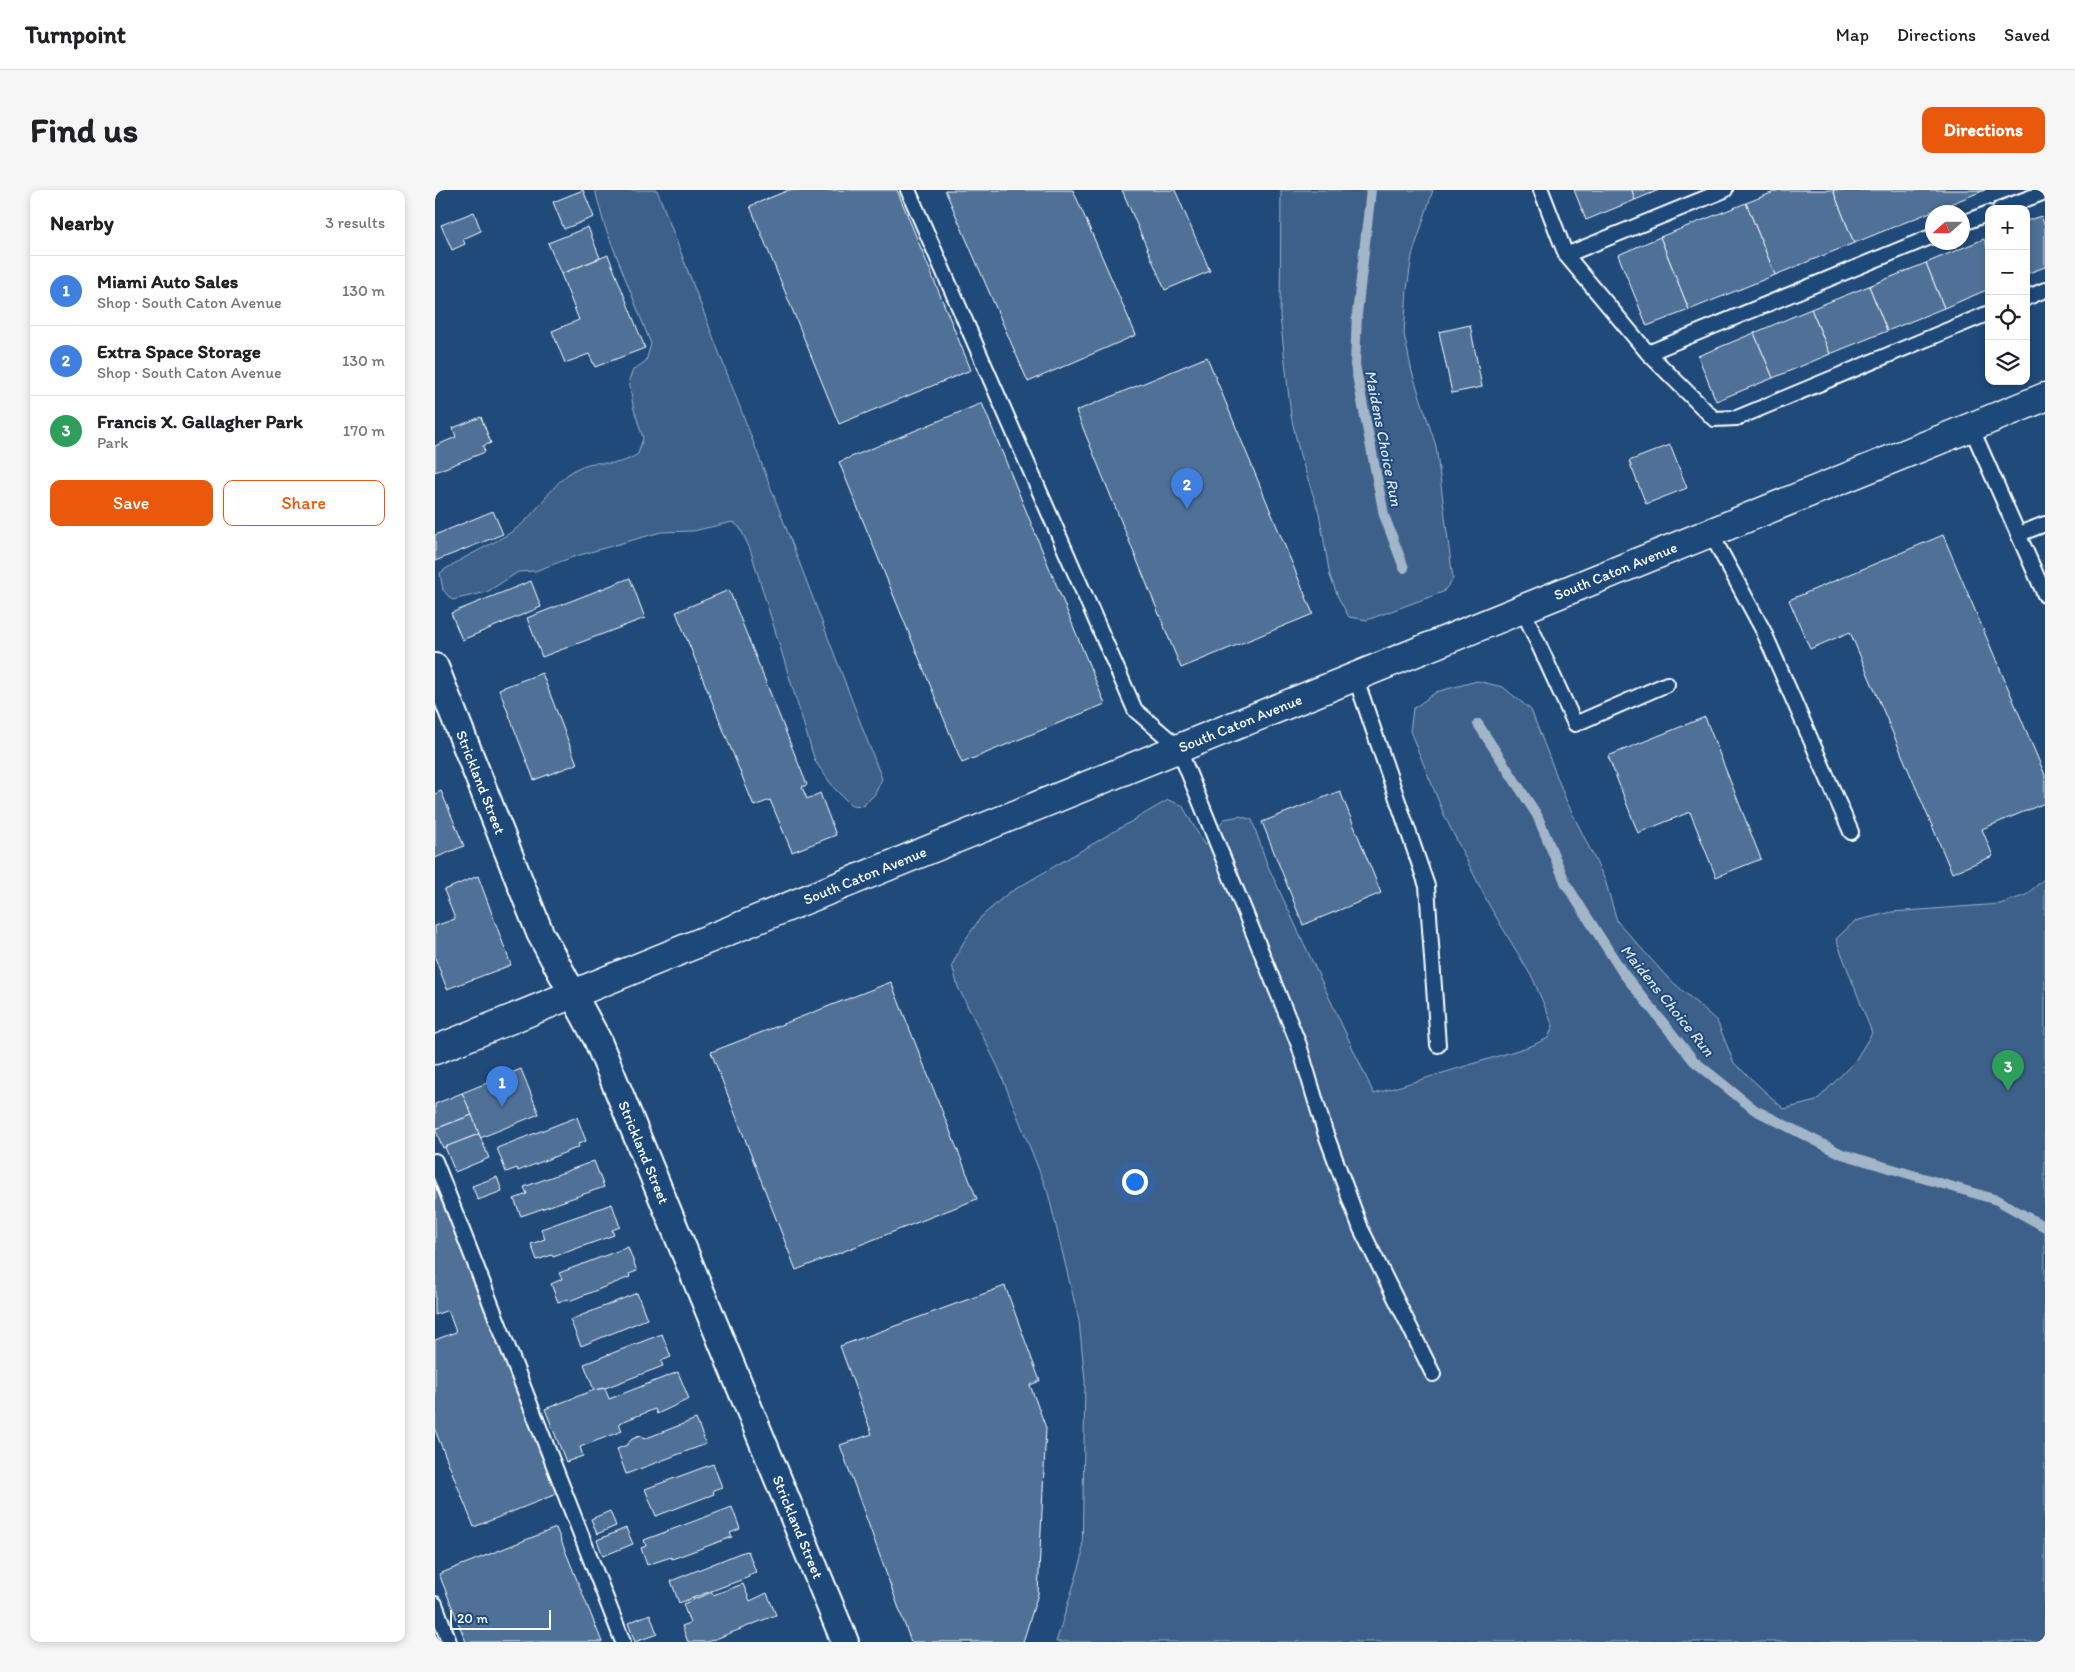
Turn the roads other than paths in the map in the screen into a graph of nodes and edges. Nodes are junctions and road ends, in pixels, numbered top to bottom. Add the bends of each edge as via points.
1 (908, 190) edge
2 (1541, 190) edge
3 (1725, 190) edge
4 (2045, 192) edge
5 (2011, 205) edge
6 (1985, 215) edge
7 (1970, 220) edge
8 (1925, 239) edge
9 (1566, 255) junction
10 (2045, 290) edge
11 (2030, 296) edge
12 (1985, 315) edge
13 (1649, 353) junction
14 (2045, 397) edge
15 (1971, 427) junction
16 (2045, 524) edge
17 (1710, 532) junction
18 (2019, 534) junction
19 (2045, 595) edge
20 (1522, 608) junction
21 (435, 667) edge
22 (1355, 676) junction
23 (1667, 684) dead end
24 (1179, 747) junction
25 (1851, 832) dead end
26 (572, 994) junction
27 (1438, 1045) dead end
28 (435, 1050) edge
29 (435, 1162) edge
30 (1433, 1374) dead end
31 (435, 1604) edge
32 (449, 1642) edge
33 (623, 1642) edge
34 (845, 1642) edge

1 - 24 lane via 1135,710
2 - 9 lane
3 - 9 lane
4 - 5 lane
6 - 7 lane
8 - 13 lane
9 - 13 lane
10 - 11 lane
12 - 13 lane via 1737,418 1714,419
14 - 15 main road, South Caton Avenue
15 - 17 main road, South Caton Avenue
15 - 18 lane
16 - 18 lane
17 - 20 main road, South Caton Avenue
17 - 25 lane via 1763,630
18 - 19 lane
20 - 22 main road, South Caton Avenue
20 - 23 lane via 1575,724
21 - 26 street, Strickland Street via 540,933
22 - 24 main road, South Caton Avenue
22 - 27 lane via 1427,886
24 - 26 main road, South Caton Avenue
24 - 30 lane via 1299,1045 1325,1132 1361,1229
26 - 28 main road, South Caton Avenue
26 - 34 street, Strickland Street via 597,1038
29 - 33 lane
31 - 32 lane

